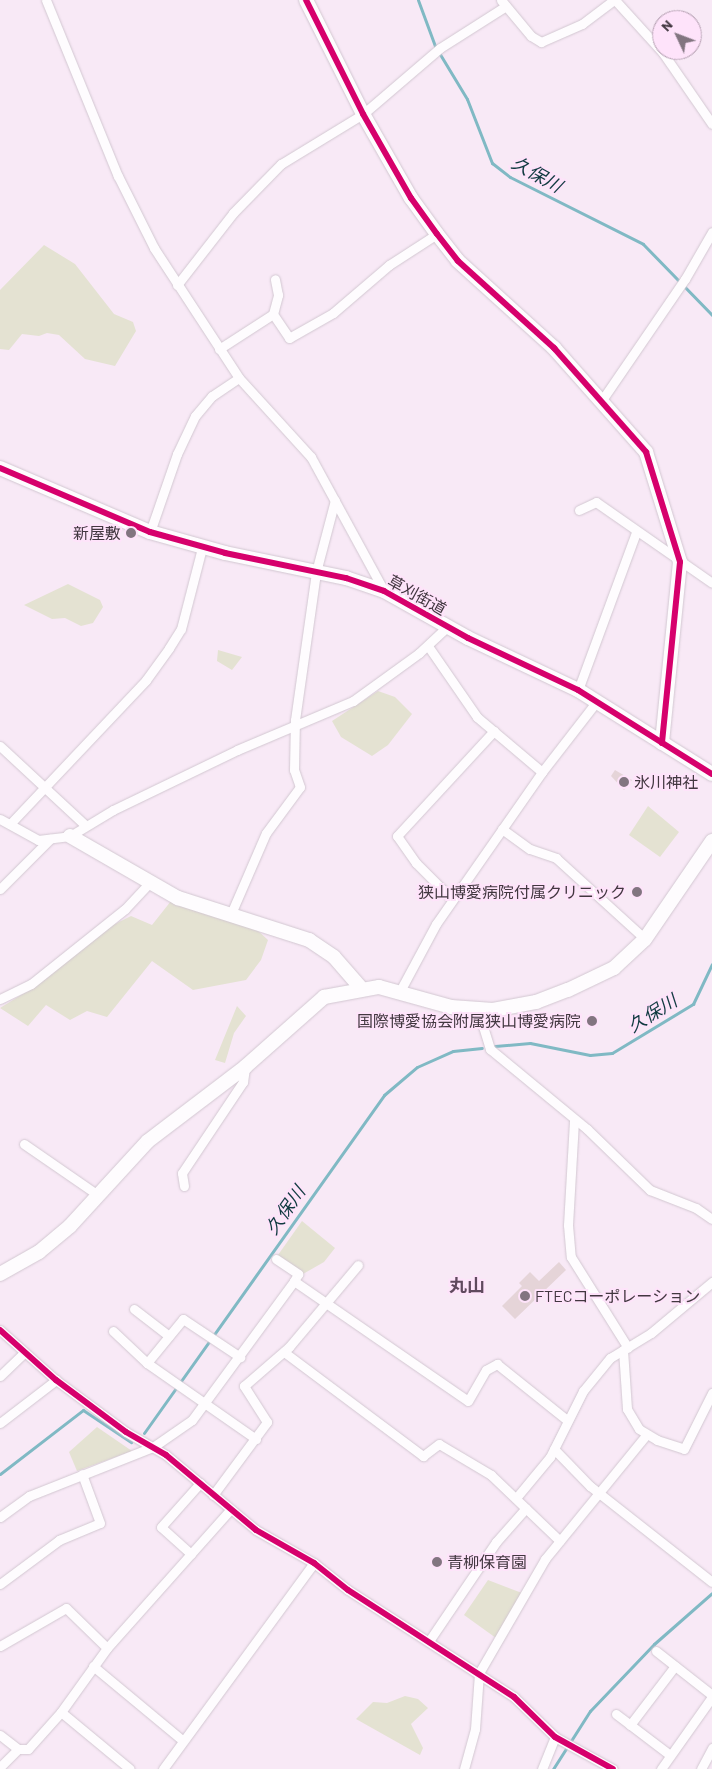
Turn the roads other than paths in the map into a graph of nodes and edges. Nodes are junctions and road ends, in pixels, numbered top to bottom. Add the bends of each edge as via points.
1 (46, 0) edge
2 (306, 0) edge
3 (614, 0) edge
4 (504, 3) edge
5 (363, 114) junction
6 (712, 124) edge
7 (712, 232) edge
8 (437, 234) junction
9 (274, 279) dead end
10 (177, 285) junction
11 (273, 314) junction
12 (219, 349) junction
13 (239, 378) junction
14 (602, 400) junction
15 (0, 468) edge
16 (335, 500) junction
17 (579, 510) dead end
18 (150, 532) junction
19 (636, 532) junction
20 (202, 548) junction
21 (680, 562) junction
22 (316, 572) junction
23 (712, 582) edge
24 (384, 591) junction
25 (447, 627) junction
26 (428, 646) junction
27 (578, 690) junction
28 (597, 701) junction
29 (295, 726) junction
30 (494, 731) junction
31 (662, 743) junction
32 (0, 746) edge
33 (542, 772) junction
34 (712, 774) edge
35 (46, 786) junction
36 (0, 819) edge
37 (10, 824) junction
38 (86, 826) junction
39 (502, 829) junction
40 (70, 836) junction
41 (50, 840) junction
42 (712, 841) edge
43 (151, 881) junction
44 (0, 889) edge
45 (452, 899) junction
46 (230, 916) junction
47 (645, 939) junction
48 (360, 987) junction
49 (400, 991) junction
50 (0, 999) edge
51 (478, 1010) junction
52 (246, 1067) junction
53 (574, 1121) junction
54 (24, 1144) dead end
55 (184, 1186) dead end
56 (98, 1195) junction
57 (712, 1219) edge
58 (276, 1259) dead end
59 (358, 1265) dead end
60 (0, 1274) edge
61 (294, 1281) junction
62 (712, 1282) edge
63 (327, 1304) junction
64 (134, 1309) dead end
65 (0, 1330) edge
66 (113, 1331) dead end
67 (169, 1336) junction
68 (626, 1349) junction
69 (284, 1352) junction
70 (23, 1354) junction
71 (240, 1357) junction
72 (147, 1363) junction
73 (0, 1376) edge
74 (56, 1380) junction
75 (712, 1393) edge
76 (208, 1404) junction
77 (567, 1420) junction
78 (0, 1423) edge
79 (646, 1435) junction
80 (256, 1439) junction
81 (153, 1447) junction
82 (554, 1449) junction
83 (82, 1474) junction
84 (200, 1483) junction
85 (597, 1492) junction
86 (213, 1495) junction
87 (516, 1498) junction
88 (526, 1508) junction
89 (230, 1510) junction
90 (0, 1517) edge
91 (560, 1541) junction
92 (191, 1554) junction
93 (314, 1563) junction
94 (712, 1581) edge
95 (0, 1584) edge
96 (429, 1640) junction
97 (0, 1646) edge
98 (108, 1648) junction
99 (656, 1650) dead end
100 (93, 1666) junction
101 (675, 1666) junction
102 (479, 1673) junction
103 (712, 1696) edge
104 (61, 1712) junction
105 (616, 1714) dead end
106 (630, 1725) junction
107 (0, 1735) edge
108 (557, 1738) junction
109 (182, 1740) junction
110 (712, 1748) edge
111 (18, 1749) junction
112 (670, 1755) junction
113 (0, 1766) edge
114 (130, 1769) edge
115 (163, 1769) edge
116 (464, 1769) edge
117 (542, 1769) edge
118 (613, 1769) edge
119 (661, 1769) edge
120 (701, 1769) edge

1 - 10 street via 118,176 154,248
2 - 5 street
3 - 4 street via 582,24 548,42 531,36
3 - 6 street via 662,53
4 - 5 street via 440,48
5 - 8 street
5 - 10 street via 280,164 233,213
7 - 14 street via 685,279
8 - 11 street via 390,266 333,313 288,338
8 - 14 street via 458,261 524,317
9 - 11 street via 278,295
10 - 12 street
11 - 12 street
12 - 13 street
13 - 16 street via 312,457
13 - 18 street via 212,396 195,416 177,454
14 - 21 street via 646,452
15 - 18 street, 草刈街道
16 - 22 street
16 - 24 street
17 - 19 street via 596,502
18 - 20 street, 草刈街道
19 - 21 street
19 - 27 street
20 - 22 street, 草刈街道
20 - 35 street via 177,637 146,680
21 - 23 street
21 - 31 street
22 - 24 street, 草刈街道
22 - 29 street
24 - 25 street, 草刈街道
25 - 26 street
25 - 27 street, 草刈街道
26 - 29 street via 353,701
26 - 30 street via 477,717
27 - 28 street, 草刈街道
28 - 31 street, 草刈街道
28 - 33 street
29 - 38 street via 237,750
29 - 46 street via 294,770 300,787 266,833
30 - 33 street
30 - 45 street via 396,836 416,863
31 - 34 street, 草刈街道
32 - 35 street
33 - 39 street
35 - 37 street
35 - 38 street
36 - 37 street
37 - 41 street via 34,838
38 - 40 street
39 - 45 street
39 - 47 street via 530,849 556,858
40 - 41 street
40 - 43 street
41 - 44 street
42 - 47 street
43 - 46 street via 178,898
43 - 50 street via 125,909 31,984
45 - 49 street via 414,958
46 - 48 street via 309,940 334,957
47 - 51 street via 600,977 536,1002
48 - 49 street
48 - 52 street via 324,996
49 - 51 street via 437,1004
51 - 53 street via 490,1049
52 - 55 street via 243,1082 182,1173
52 - 56 street via 148,1141
53 - 57 street via 587,1129 650,1190 696,1208
53 - 68 street via 571,1257
54 - 56 street
56 - 60 street via 70,1226 39,1252
58 - 61 street via 298,1274
59 - 63 street
61 - 63 street
61 - 71 street
62 - 68 street via 686,1306
63 - 69 street
63 - 77 street via 468,1402 486,1370 497,1364
64 - 67 street
65 - 70 street
66 - 72 street
67 - 71 street via 183,1319
67 - 72 street
68 - 77 street via 610,1358 583,1391
68 - 79 street via 627,1408
69 - 80 street via 244,1386 267,1422
69 - 87 street via 423,1456 431,1454 439,1444 491,1475
70 - 73 street
70 - 74 street
71 - 76 street
72 - 76 street
74 - 78 street
74 - 81 street via 126,1432
75 - 79 street via 684,1449
76 - 80 street
76 - 81 street via 192,1420
77 - 82 street
79 - 85 street
80 - 86 street
81 - 83 street
81 - 84 street
82 - 85 street
82 - 87 street
83 - 90 street via 28,1496
83 - 95 street via 100,1523 59,1540
84 - 86 street
84 - 92 street via 161,1527
85 - 91 street
85 - 94 street
86 - 89 street
87 - 88 street
88 - 91 street
88 - 96 street via 496,1542
89 - 92 street
89 - 93 street
91 - 102 street via 534,1576 512,1622
92 - 98 street
93 - 96 street via 348,1590
93 - 109 street
96 - 102 street
97 - 98 street via 66,1608
98 - 100 street
99 - 101 street
100 - 104 street
100 - 109 street
101 - 103 street
101 - 106 street
102 - 108 street via 514,1697
102 - 116 street via 475,1729
103 - 112 street
104 - 111 street via 28,1749
104 - 114 street
105 - 106 street
106 - 112 street
107 - 111 street
108 - 117 street
108 - 118 street
109 - 115 street
110 - 120 street
111 - 113 street
112 - 119 street

